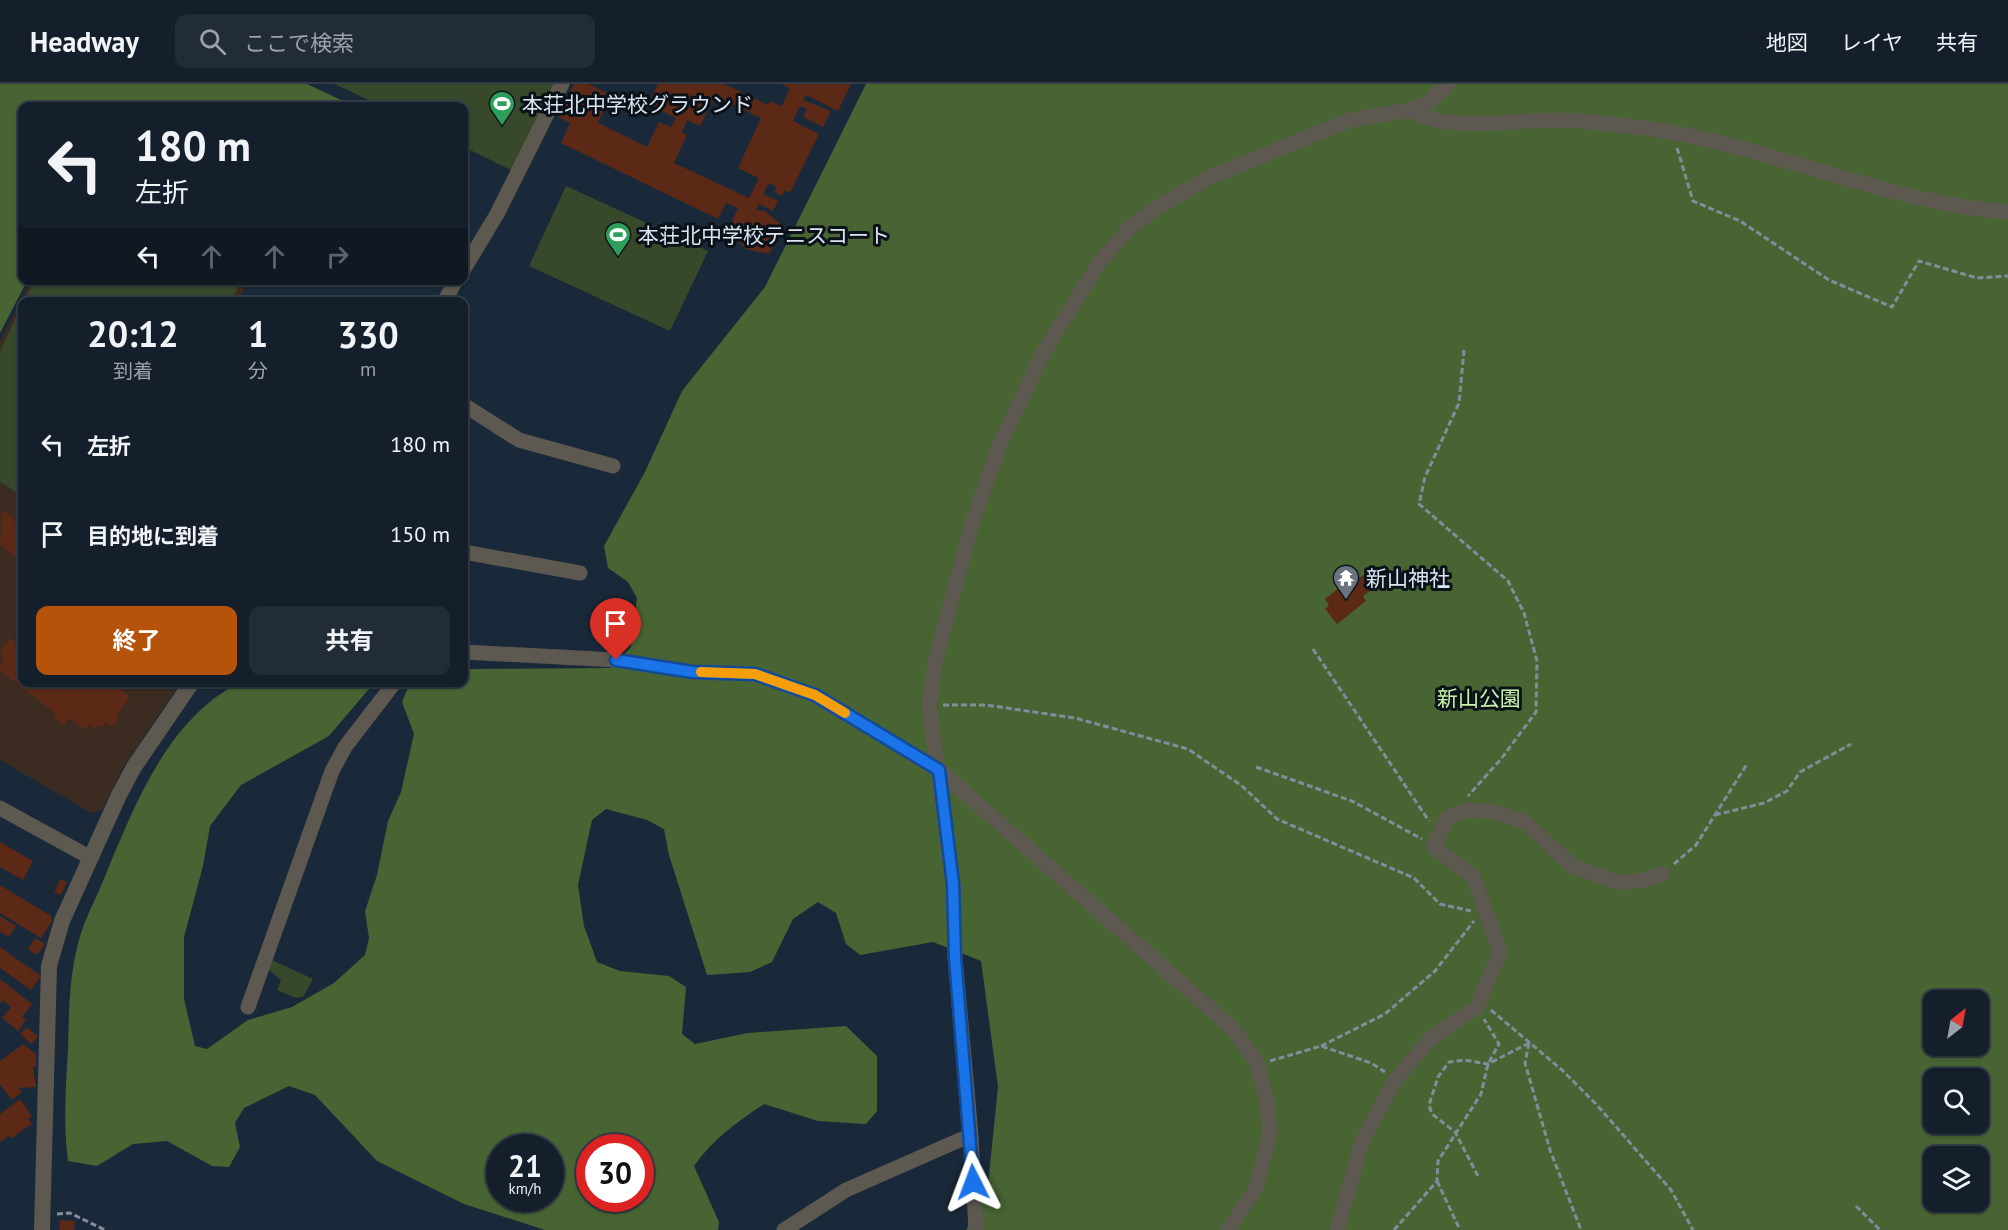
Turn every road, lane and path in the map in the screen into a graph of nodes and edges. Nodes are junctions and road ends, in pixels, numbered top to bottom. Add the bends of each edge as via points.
1 (562, 84) edge
2 (1448, 84) edge
3 (1411, 110) junction
4 (1672, 134) junction
5 (2008, 212) edge
6 (468, 262) edge
7 (2008, 276) edge
8 (1464, 350) dead end
9 (468, 408) edge
10 (613, 466) dead end
11 (468, 553) edge
12 (580, 573) dead end
13 (1313, 649) dead end
14 (468, 652) edge
15 (189, 687) edge
16 (391, 687) edge
17 (929, 705) junction
18 (1851, 744) dead end
19 (1747, 764) dead end
20 (1256, 767) dead end
21 (939, 770) junction
22 (0, 808) edge
23 (1715, 815) junction
24 (1448, 817) junction
25 (1435, 841) junction
26 (91, 858) junction
27 (1663, 874) joint
28 (248, 1007) dead end
29 (1477, 1007) junction
30 (1529, 1043) junction
31 (1321, 1046) junction
32 (1257, 1063) junction
33 (1488, 1064) junction
34 (1396, 1079) junction
35 (1455, 1132) junction
36 (971, 1135) junction
37 (1478, 1176) dead end
38 (1437, 1181) junction
39 (1857, 1206) dead end
40 (42, 1222) edge
41 (105, 1230) edge
42 (784, 1230) edge
43 (975, 1230) edge
44 (1228, 1230) edge
45 (1337, 1230) edge
46 (1394, 1230) edge
47 (1460, 1230) edge
48 (1581, 1230) edge
49 (1693, 1230) edge
50 (1880, 1230) edge

1 - 6 street via 497,214
2 - 3 street via 1429,102
3 - 4 street via 1425,118 1455,123 1559,120
3 - 17 street via 1350,120 1210,177 1130,227 1098,263 1043,353 1000,444 973,520 936,657
4 - 5 street via 1807,166 1915,198
4 - 7 path via 1693,201 1740,221 1829,280 1892,308 1919,261 1977,279
8 - 24 path via 1459,403 1425,477 1419,504 1508,581 1524,613 1537,662 1536,712 1501,759
9 - 10 street via 519,440
11 - 12 street
13 - 25 path
14 - 21 street via 616,660 693,672 755,674 815,695
15 - 26 street via 134,767
16 - 28 street via 345,747 332,771
17 - 21 street
17 - 31 path via 986,705 1076,718 1188,749 1242,786 1277,819 1414,878 1440,904 1480,913 1435,970 1385,1014
18 - 23 path via 1800,772 1787,791 1764,803
19 - 23 path
20 - 25 path via 1352,801
21 - 32 street via 1233,1029
21 - 36 street via 953,884 955,957
22 - 26 street
23 - 27 path via 1696,845
24 - 25 street
24 - 27 street via 1468,810 1495,812 1525,822 1572,866 1617,882
25 - 29 street via 1473,878 1500,952
26 - 40 street via 62,921 49,966
29 - 30 path via 1493,1011
29 - 33 path via 1499,1044
29 - 34 street via 1430,1039
30 - 33 path
30 - 48 path via 1525,1063 1550,1150
30 - 49 path via 1562,1070 1626,1136 1671,1190
31 - 32 path
31 - 34 path via 1371,1064
32 - 44 street via 1270,1133 1256,1188
33 - 35 path via 1481,1094
33 - 35 path via 1449,1062 1438,1077 1429,1105 1432,1114
34 - 45 street via 1362,1142
35 - 37 path
35 - 38 path via 1438,1161
36 - 42 street via 846,1190
36 - 43 street
38 - 46 path
38 - 47 path
39 - 50 path
40 - 41 path via 70,1213

